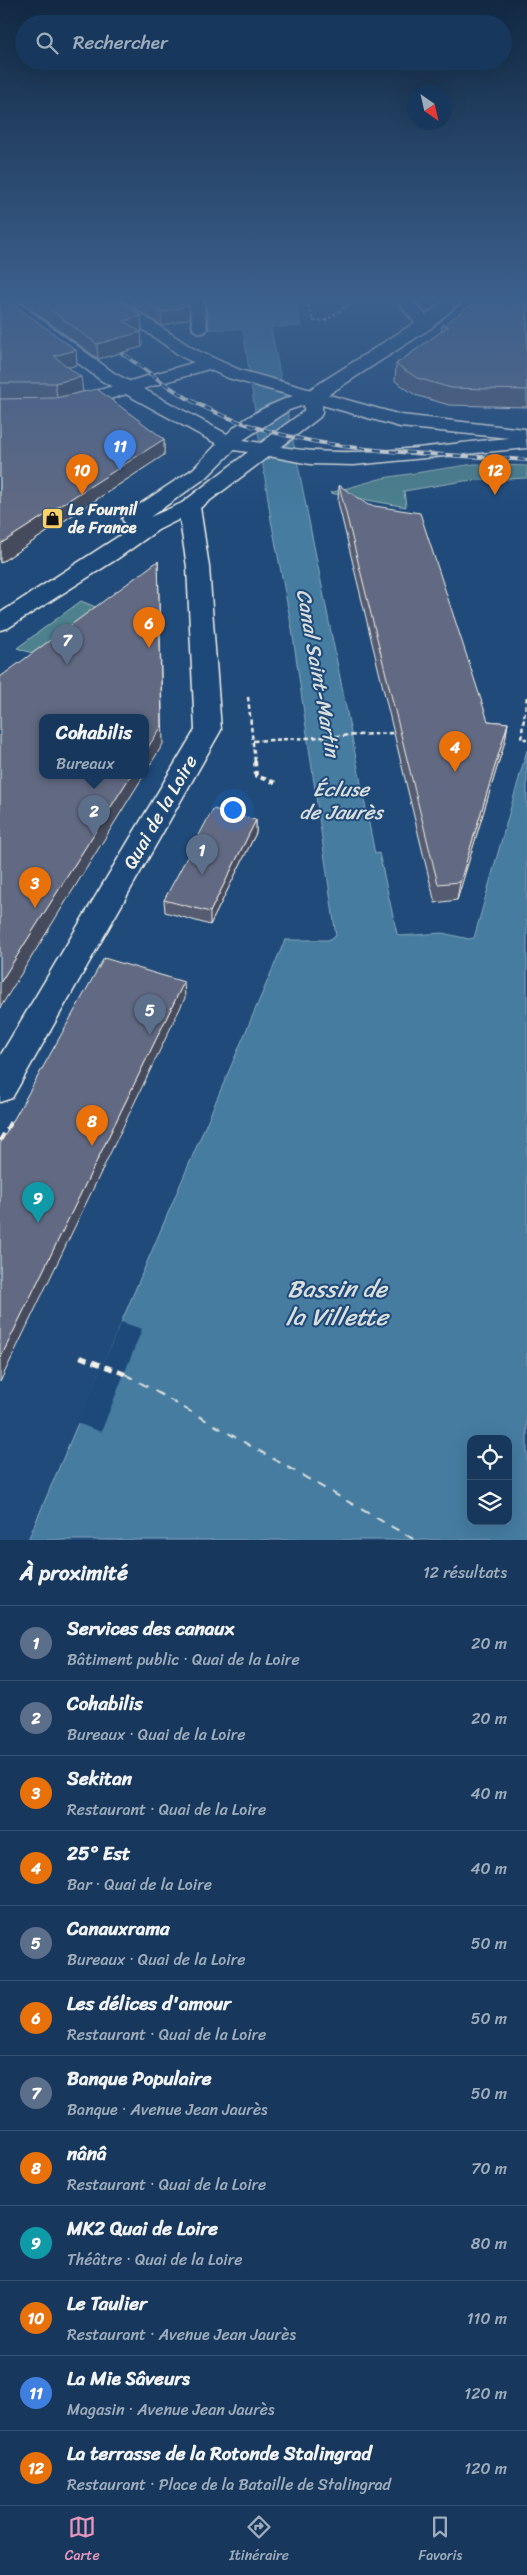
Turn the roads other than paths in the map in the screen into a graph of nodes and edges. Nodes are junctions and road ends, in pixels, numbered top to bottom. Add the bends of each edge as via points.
1 (100, 372) edge
2 (182, 372) edge
3 (229, 372) edge
4 (351, 372) edge
5 (130, 389) junction
6 (313, 396) junction
7 (0, 407) edge
8 (527, 434) edge
9 (229, 442) junction
10 (527, 442) edge
11 (265, 451) junction
12 (189, 507) junction
13 (0, 618) edge
14 (0, 623) edge
15 (0, 1087) edge

1 - 5 main road
2 - 5 main road
3 - 6 main road
4 - 6 main road
5 - 7 main road via 57,406
5 - 9 main road
6 - 8 main road via 400,421
6 - 9 main road via 282,406
6 - 11 main road via 313,412
9 - 11 main road
9 - 13 main road via 200,473 91,547
10 - 11 main road via 354,459 310,458
11 - 12 main road
12 - 14 main road via 150,525
12 - 15 main road, Quai de la Loire via 198,561 208,730

